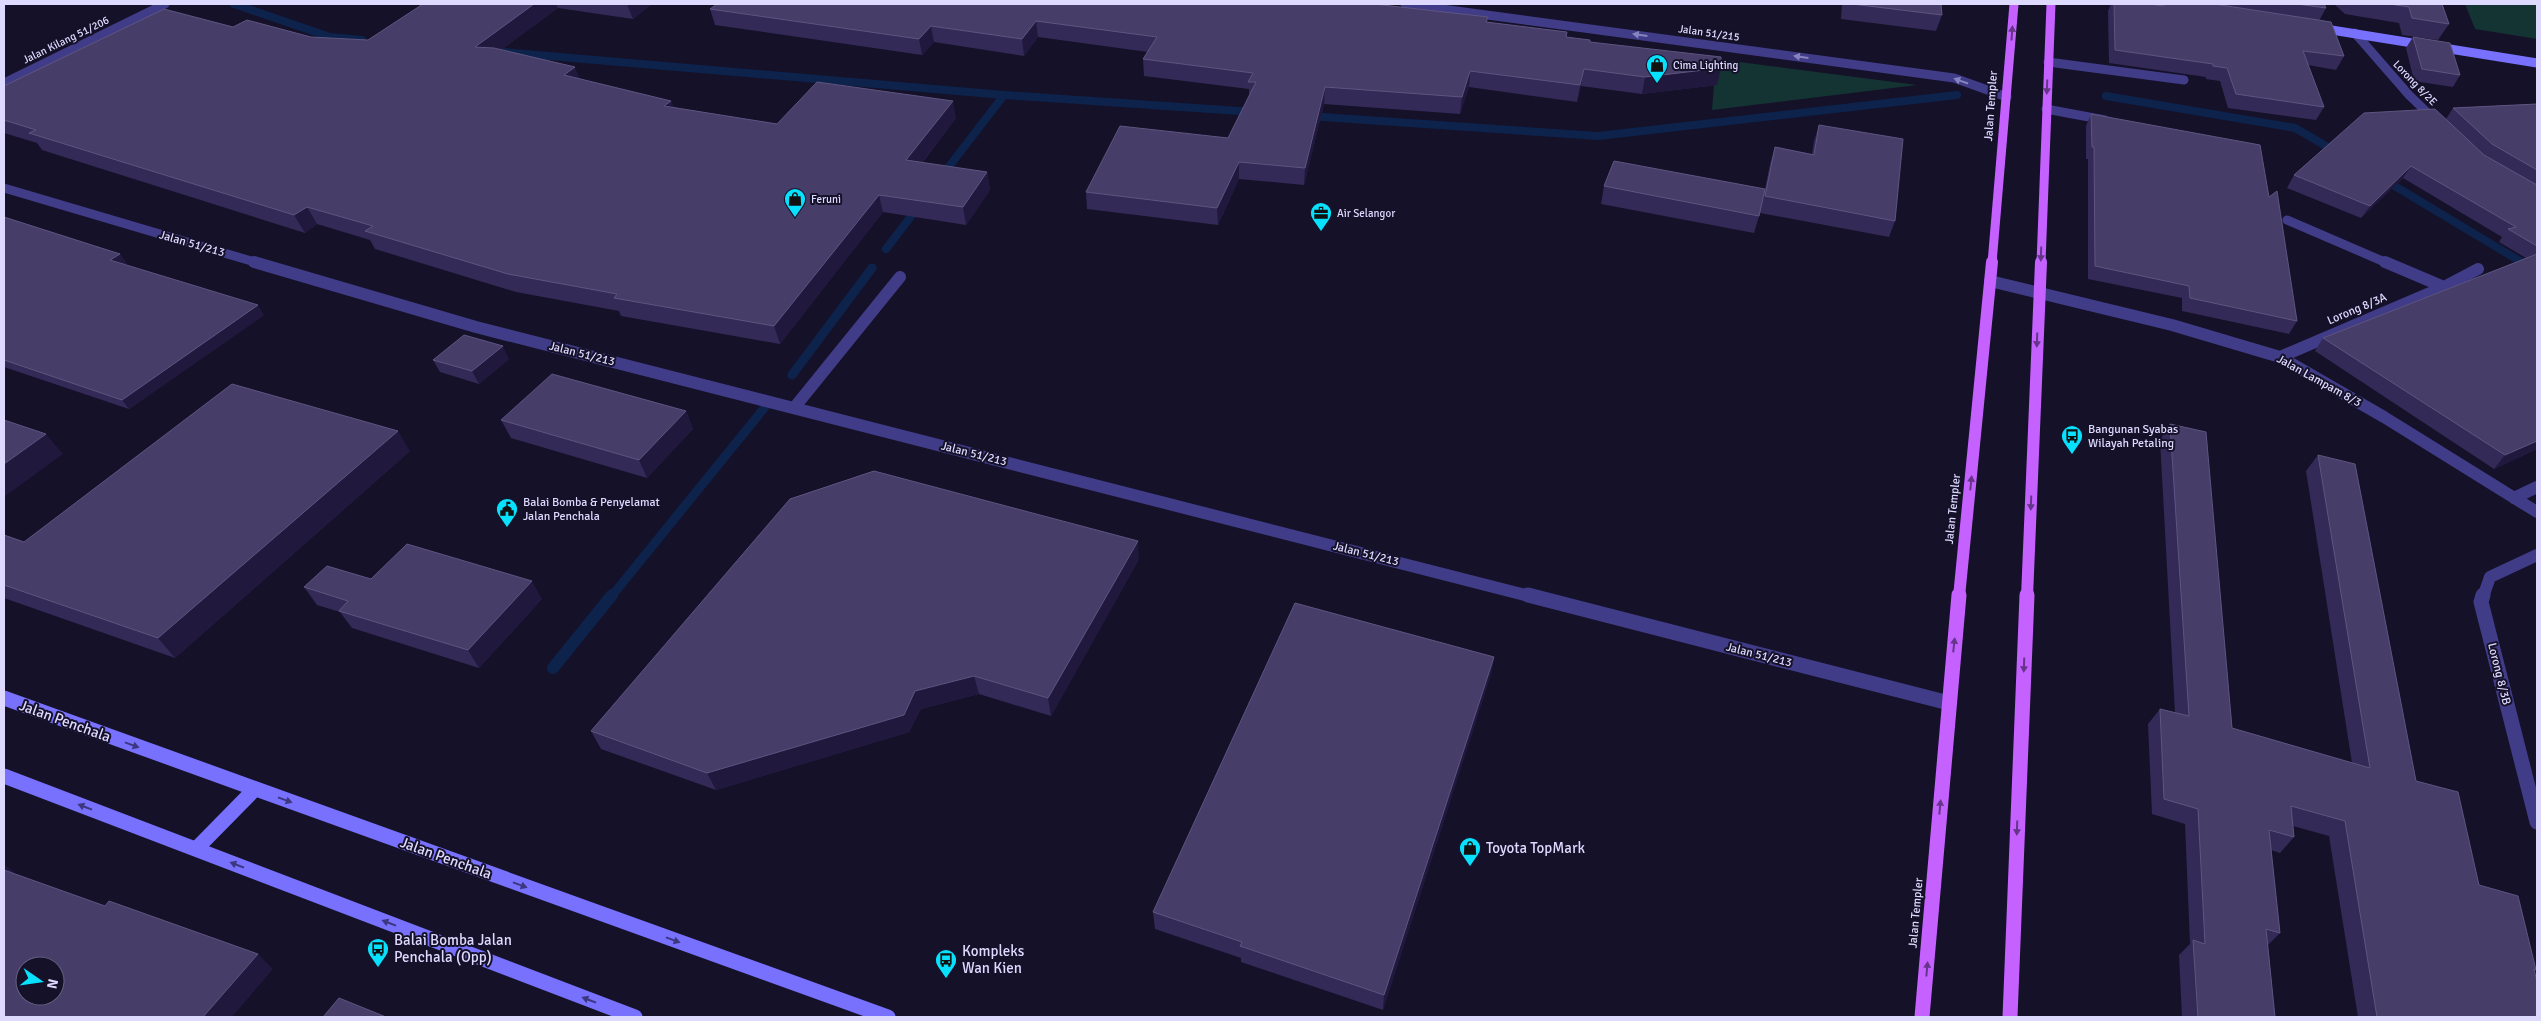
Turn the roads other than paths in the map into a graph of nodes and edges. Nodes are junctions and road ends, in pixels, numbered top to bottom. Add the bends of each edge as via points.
1 (165, 4) edge
2 (1405, 4) edge
3 (2014, 4) edge
4 (2051, 4) edge
5 (2308, 26) edge
6 (2355, 33) junction
7 (2048, 62) junction
8 (2537, 63) edge
9 (2184, 80) edge
10 (4, 83) edge
11 (2007, 97) junction
12 (2046, 109) junction
13 (2113, 122) edge
14 (2444, 128) edge
15 (4, 188) edge
16 (2287, 220) dead end
17 (2478, 270) dead end
18 (900, 277) dead end
19 (1990, 281) junction
20 (2444, 287) junction
21 (2039, 292) junction
22 (2280, 357) junction
23 (794, 408) junction
24 (2537, 487) edge
25 (2514, 498) junction
26 (2537, 512) edge
27 (2537, 555) edge
28 (4, 698) edge
29 (1949, 703) junction
30 (4, 776) edge
31 (255, 789) junction
32 (2537, 822) edge
33 (196, 849) junction
34 (635, 1017) edge
35 (888, 1017) edge
36 (1922, 1017) edge
37 (2010, 1017) edge

1 - 10 street, Jalan Kilang 51/206
11 -> 2 street, Jalan 51/215 via 1954,78
11 -> 3 main road, Jalan Templer
4 - 7 main road
5 - 6 main road
6 - 8 main road
6 - 14 street, Lorong 8/2E via 2409,96
7 - 9 street
7 -> 12 main road
11 - 19 main road, Jalan Templer
12 - 13 street
12 -> 21 main road
15 - 23 street, Jalan 51/213 via 476,327
16 - 20 street
17 - 20 street, Lorong 8/3A
18 - 23 street
19 - 21 street, Jalan Lampam 8/3
29 -> 19 main road, Jalan Templer
20 - 22 street, Lorong 8/3A
21 - 22 street, Jalan Lampam 8/3 via 2172,325
21 -> 37 main road
22 - 25 street, Jalan Lampam 8/3
23 - 29 street, Jalan 51/213
24 - 25 street
25 - 26 street, Jalan Lampam 8/3
27 - 32 street, Lorong 8/3B via 2490,577 2480,602
28 -> 31 main road, Jalan Penchala
36 -> 29 main road, Jalan Templer
33 -> 30 main road
31 - 33 main road
31 -> 35 main road, Jalan Penchala
34 -> 33 main road

